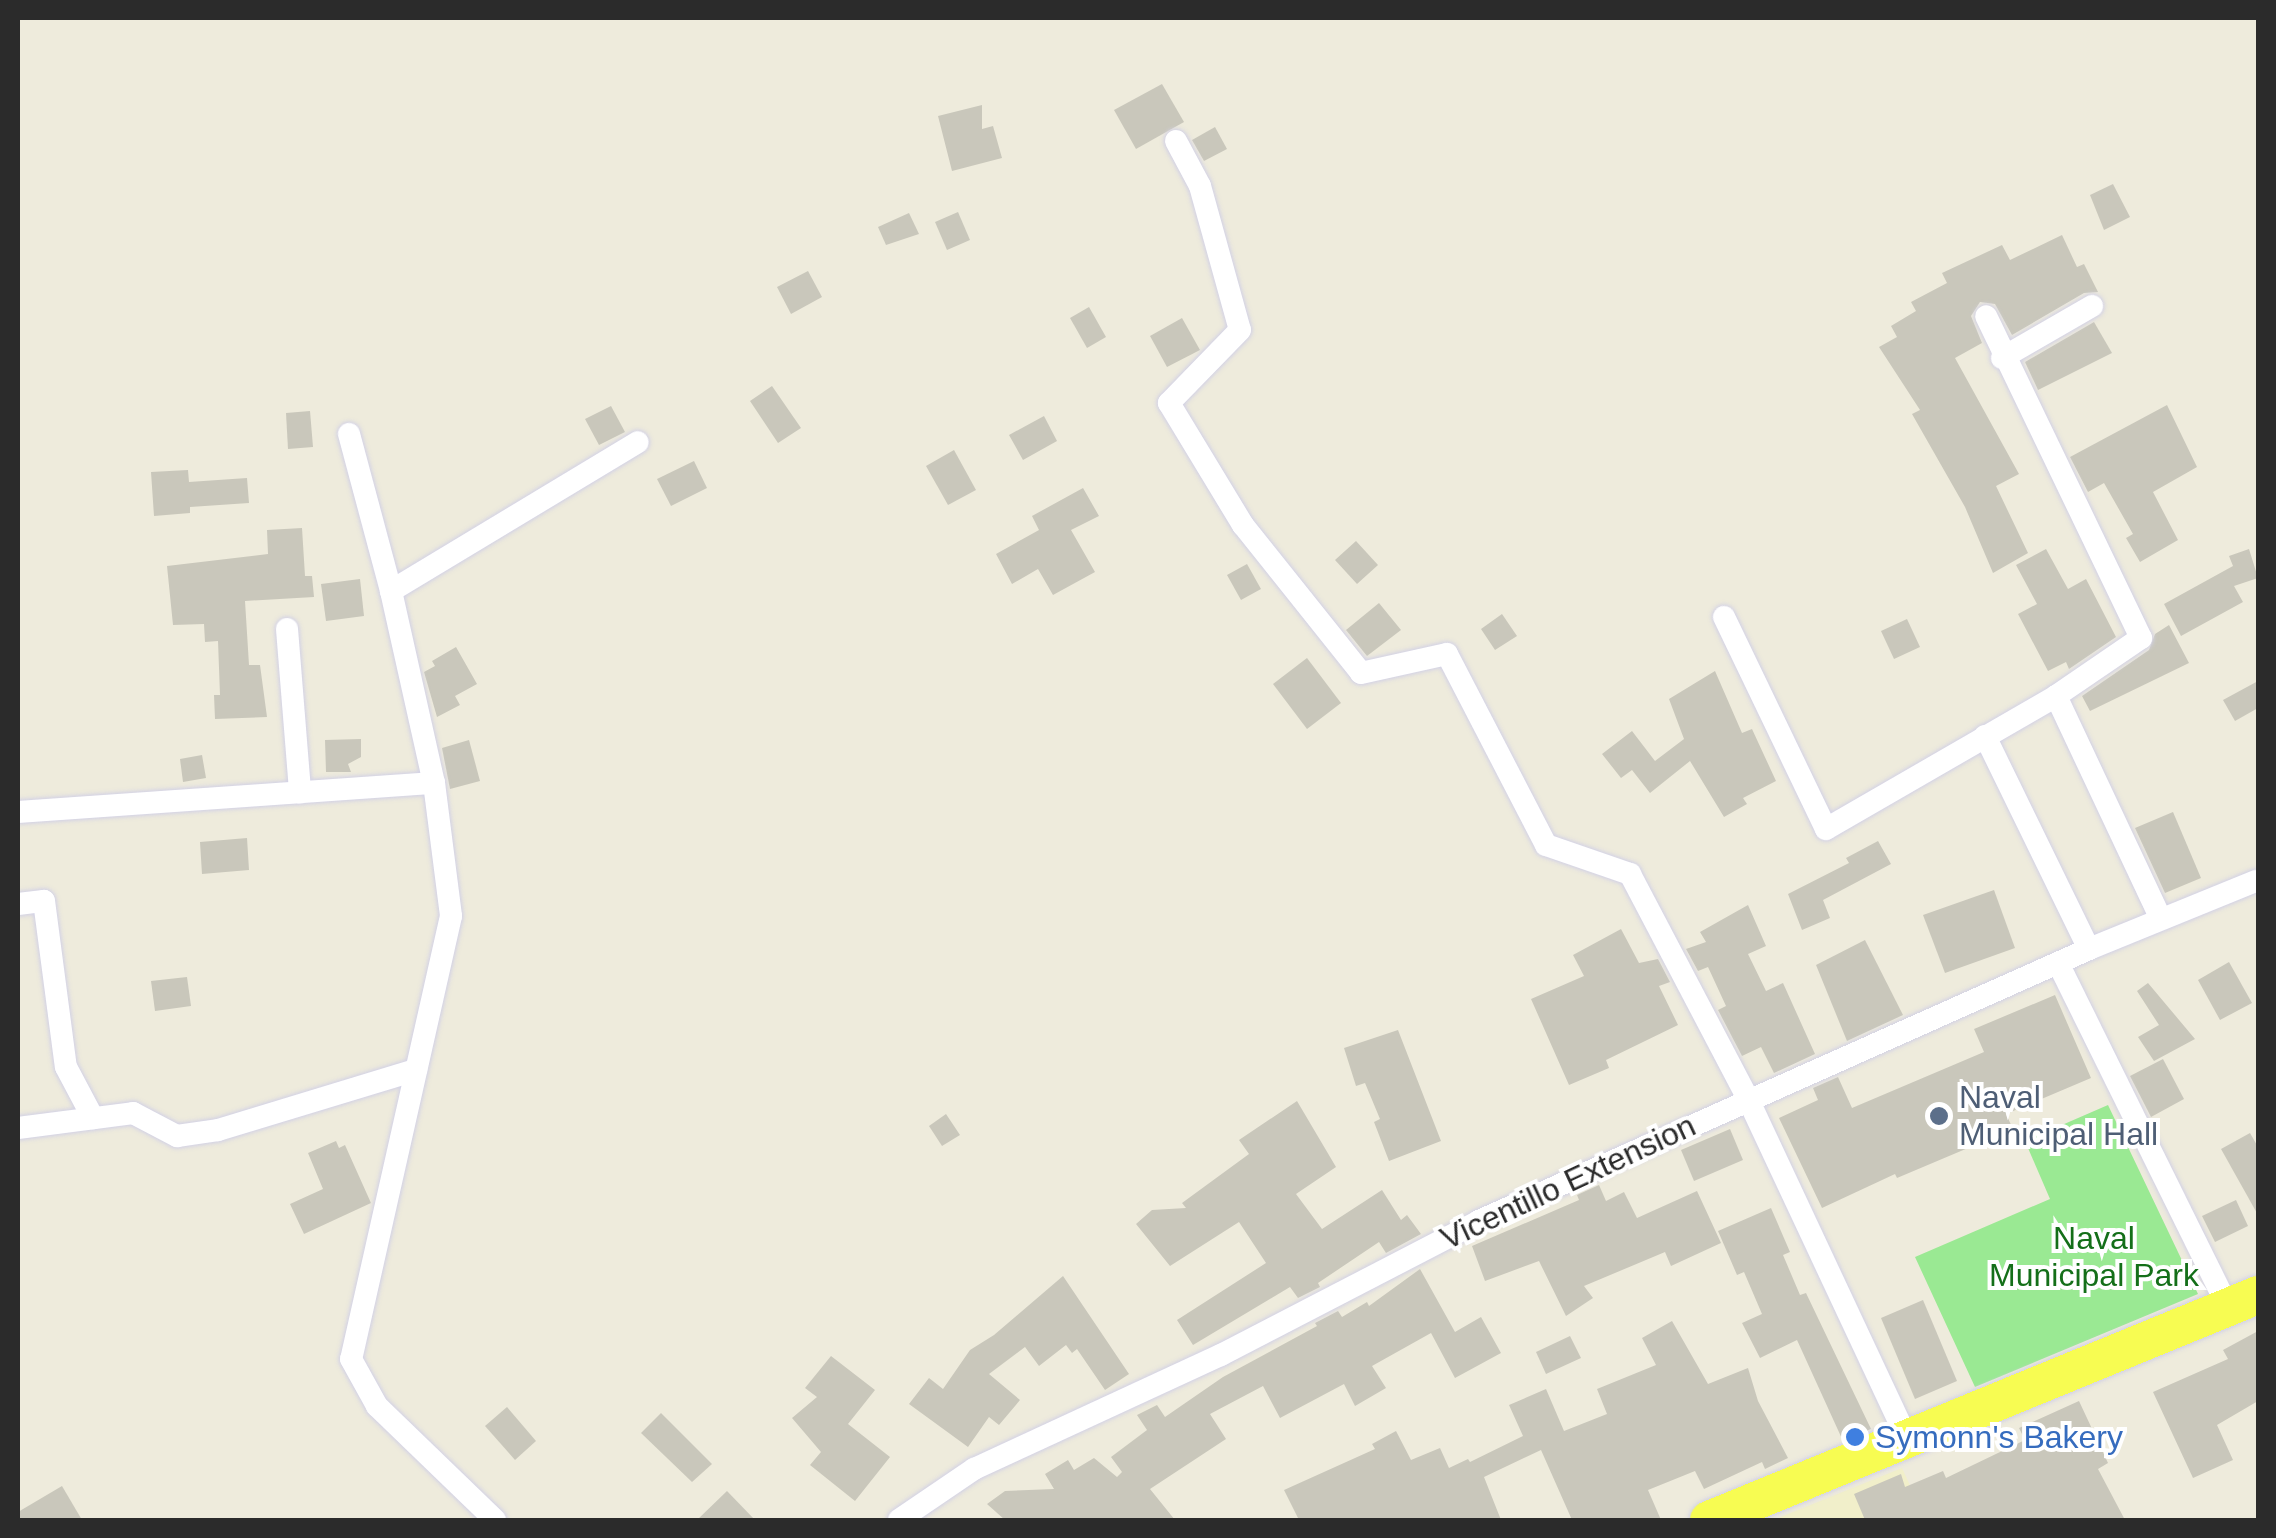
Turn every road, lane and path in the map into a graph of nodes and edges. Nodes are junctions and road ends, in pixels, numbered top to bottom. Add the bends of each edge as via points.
1 (1176, 141) dead end
2 (2092, 306) dead end
3 (1986, 316) dead end
4 (2002, 358) junction
5 (349, 434) dead end
6 (638, 442) dead end
7 (392, 591) junction
8 (1724, 616) dead end
9 (288, 629) dead end
10 (2056, 696) junction
11 (1985, 736) junction
12 (434, 783) junction
13 (300, 792) junction
14 (18, 812) edge
15 (2256, 881) dead end
16 (18, 904) edge
17 (2161, 919) junction
18 (2088, 949) junction
19 (2058, 963) junction
20 (416, 1070) junction
21 (1748, 1099) junction
22 (93, 1118) junction
23 (18, 1128) edge
24 (2243, 1301) edge
25 (1907, 1439) junction
26 (495, 1520) edge
27 (898, 1520) edge
28 (1708, 1520) edge

1 - 21 street via 1200,186 1240,330 1169,402 1178,418 1243,525 1361,674 1448,654 1546,844 1630,874
2 - 4 street
3 - 4 street
4 - 10 street via 2141,638
5 - 7 street
6 - 7 street
7 - 12 street
8 - 11 street via 1826,829
9 - 13 street
10 - 11 street
10 - 17 street
11 - 18 street
12 - 13 street
12 - 20 street via 451,916
13 - 14 street
15 - 17 street, Vicentillo Extension
16 - 22 street via 44,900 66,1067
17 - 18 street, Vicentillo Extension
18 - 19 street, Vicentillo Extension
19 - 21 street, Vicentillo Extension
19 - 24 street
20 - 22 street via 218,1130 177,1136 132,1113
20 - 26 street via 351,1359 376,1406
21 - 25 street
21 - 27 street, Vicentillo Extension via 1479,1221 1221,1355 974,1469
22 - 23 street
24 - 25 main road
25 - 28 main road

